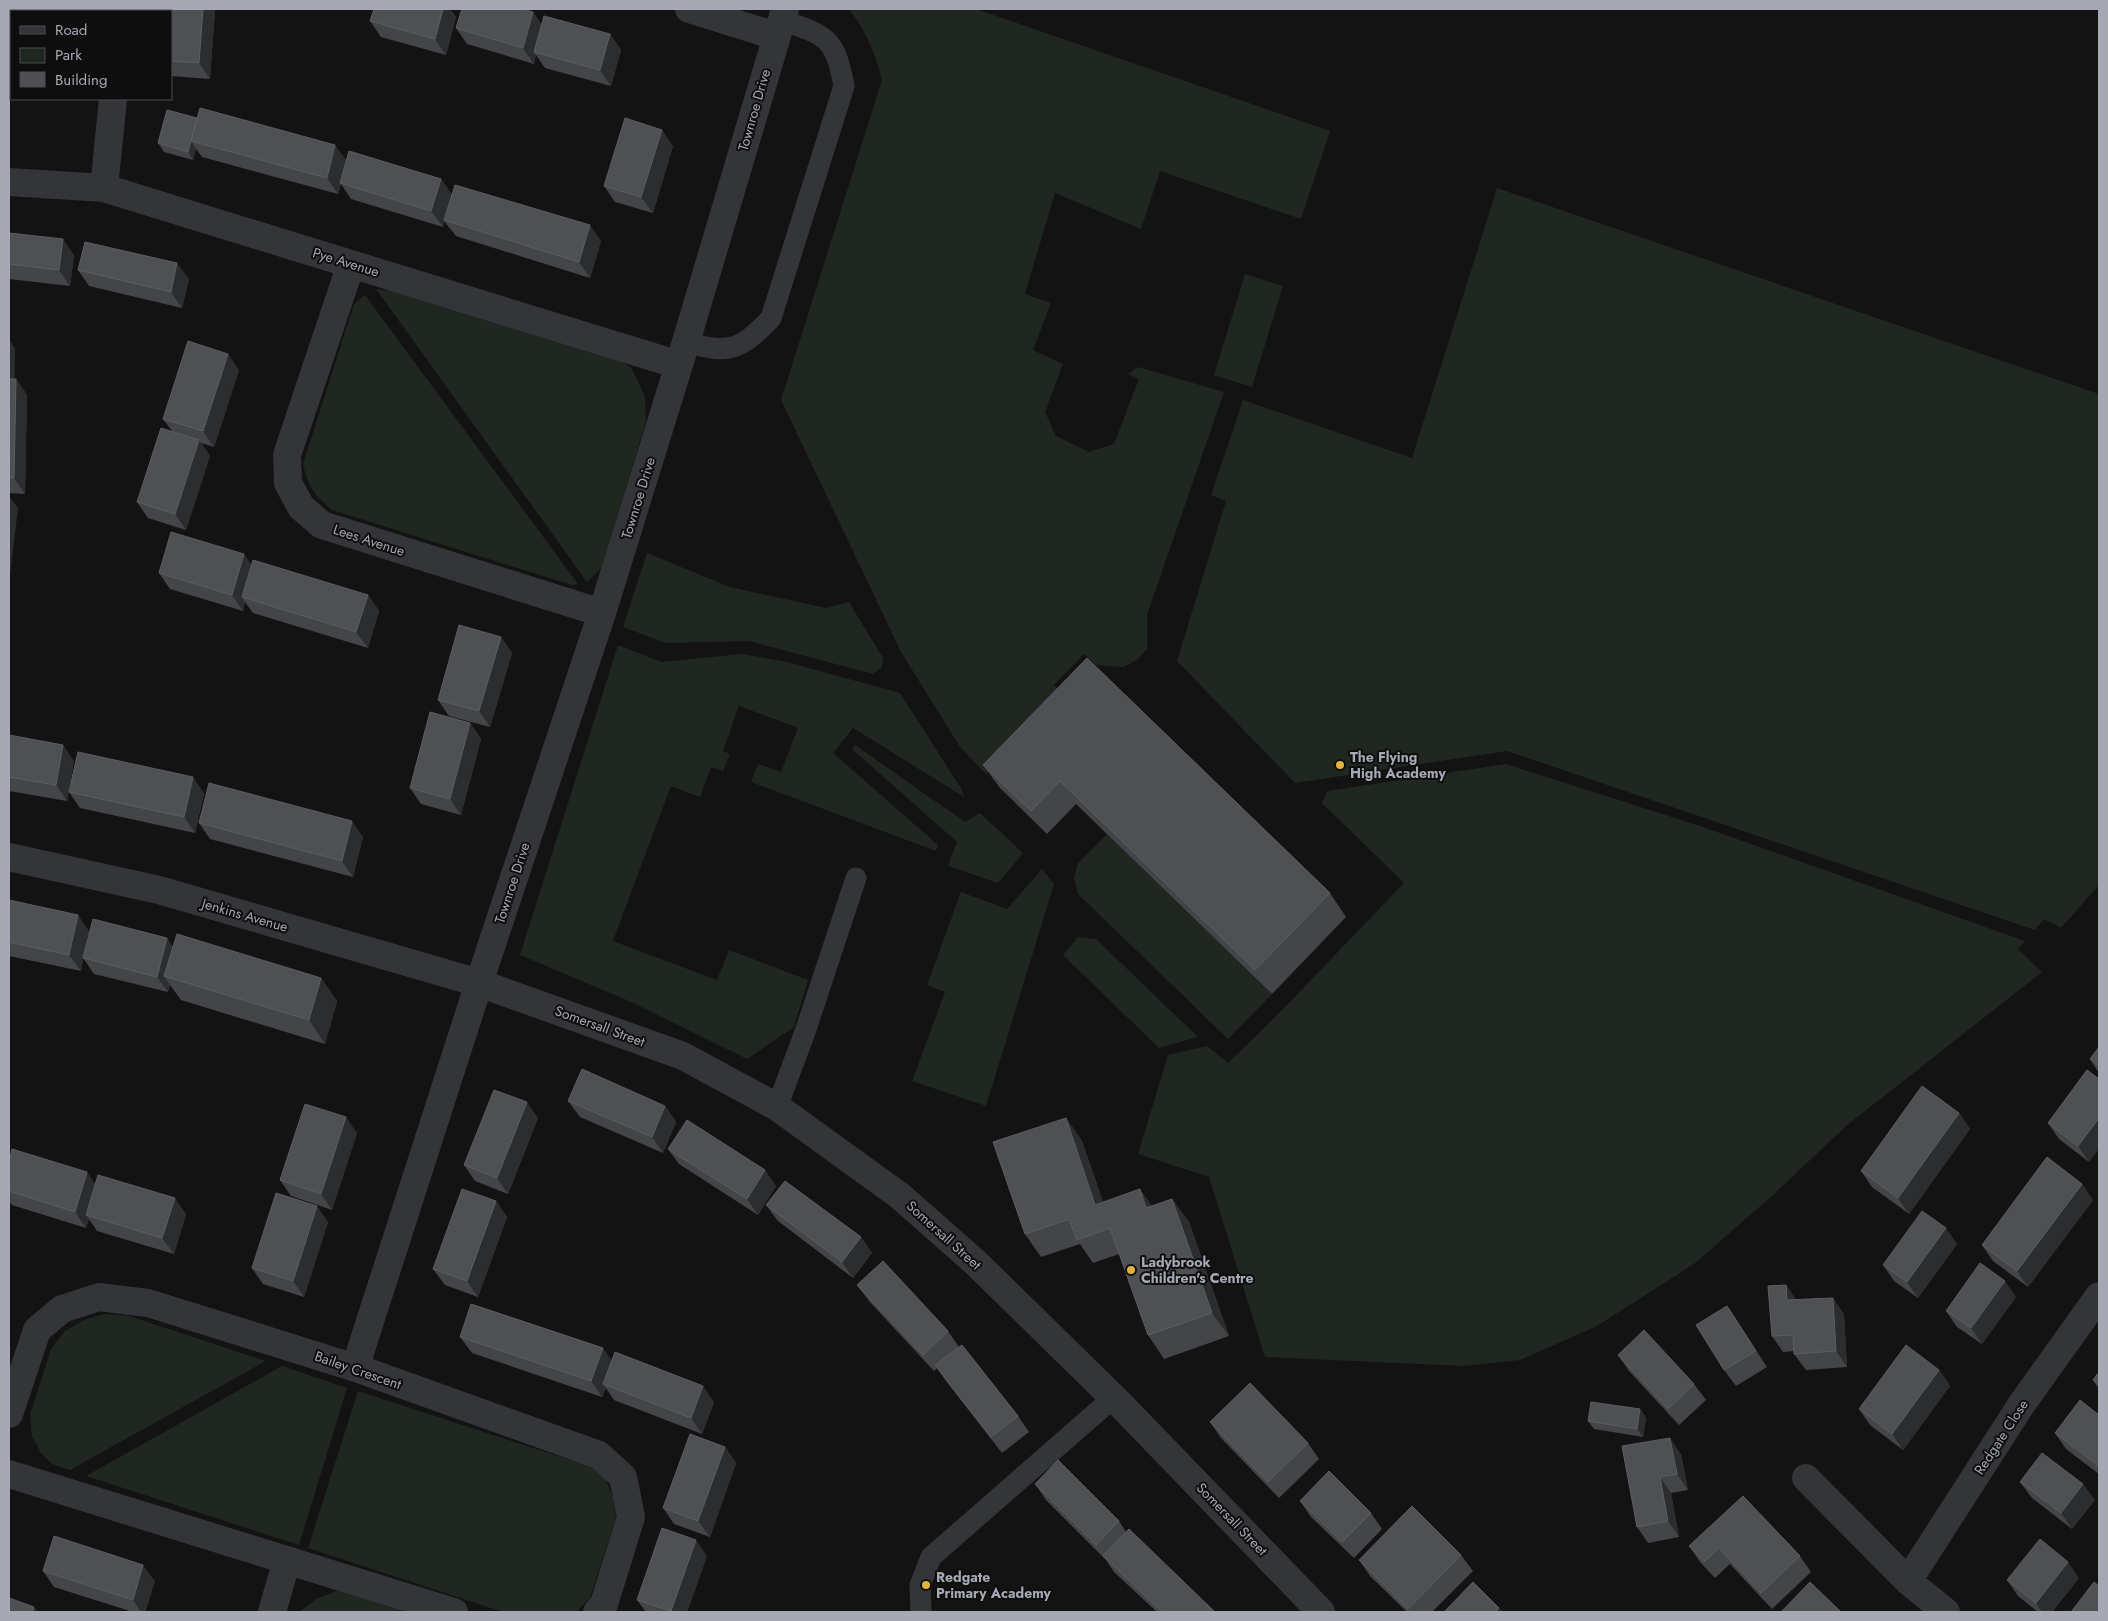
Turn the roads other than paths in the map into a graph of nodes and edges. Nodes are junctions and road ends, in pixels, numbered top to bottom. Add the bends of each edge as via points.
1 (689, 9) edge
2 (780, 22) edge
3 (113, 100) edge
4 (9, 182) edge
5 (104, 188) junction
6 (351, 264) junction
7 (682, 354) junction
8 (602, 614) junction
9 (9, 857) edge
10 (856, 878) dead end
11 (479, 983) junction
12 (777, 1107) junction
13 (2099, 1296) edge
14 (355, 1368) junction
15 (1113, 1398) junction
16 (9, 1414) edge
17 (9, 1474) edge
18 (1806, 1478) dead end
19 (287, 1560) junction
20 (1908, 1581) junction
21 (272, 1612) edge
22 (454, 1612) edge
23 (597, 1612) edge
24 (921, 1612) edge
25 (1321, 1612) edge
26 (1946, 1612) edge

1 - 2 street
2 - 7 street, Townroe Drive
2 - 7 lane via 816,32 831,46 840,62 844,86 771,318 745,344
3 - 5 street
4 - 5 street, Pye Avenue
5 - 6 street, Pye Avenue
6 - 7 street, Pye Avenue
6 - 8 street, Lees Avenue via 287,455 288,483 301,507 322,525
7 - 8 street, Townroe Drive
8 - 11 street, Townroe Drive
9 - 11 street, Jenkins Avenue via 159,890
10 - 12 lane
11 - 12 street, Somersall Street via 683,1056
11 - 14 street, Townroe Drive
12 - 15 street, Somersall Street via 900,1196 976,1263
13 - 20 street, Redgate Close via 2021,1406
14 - 16 street, Bailey Crescent via 148,1303 99,1297 62,1309 37,1330
14 - 23 street, Bailey Crescent via 598,1455 622,1477 631,1516 604,1604
15 - 24 lane via 931,1558 920,1585
15 - 25 street, Somersall Street
17 - 19 street
18 - 20 street
19 - 21 street
19 - 22 street
20 - 26 street

